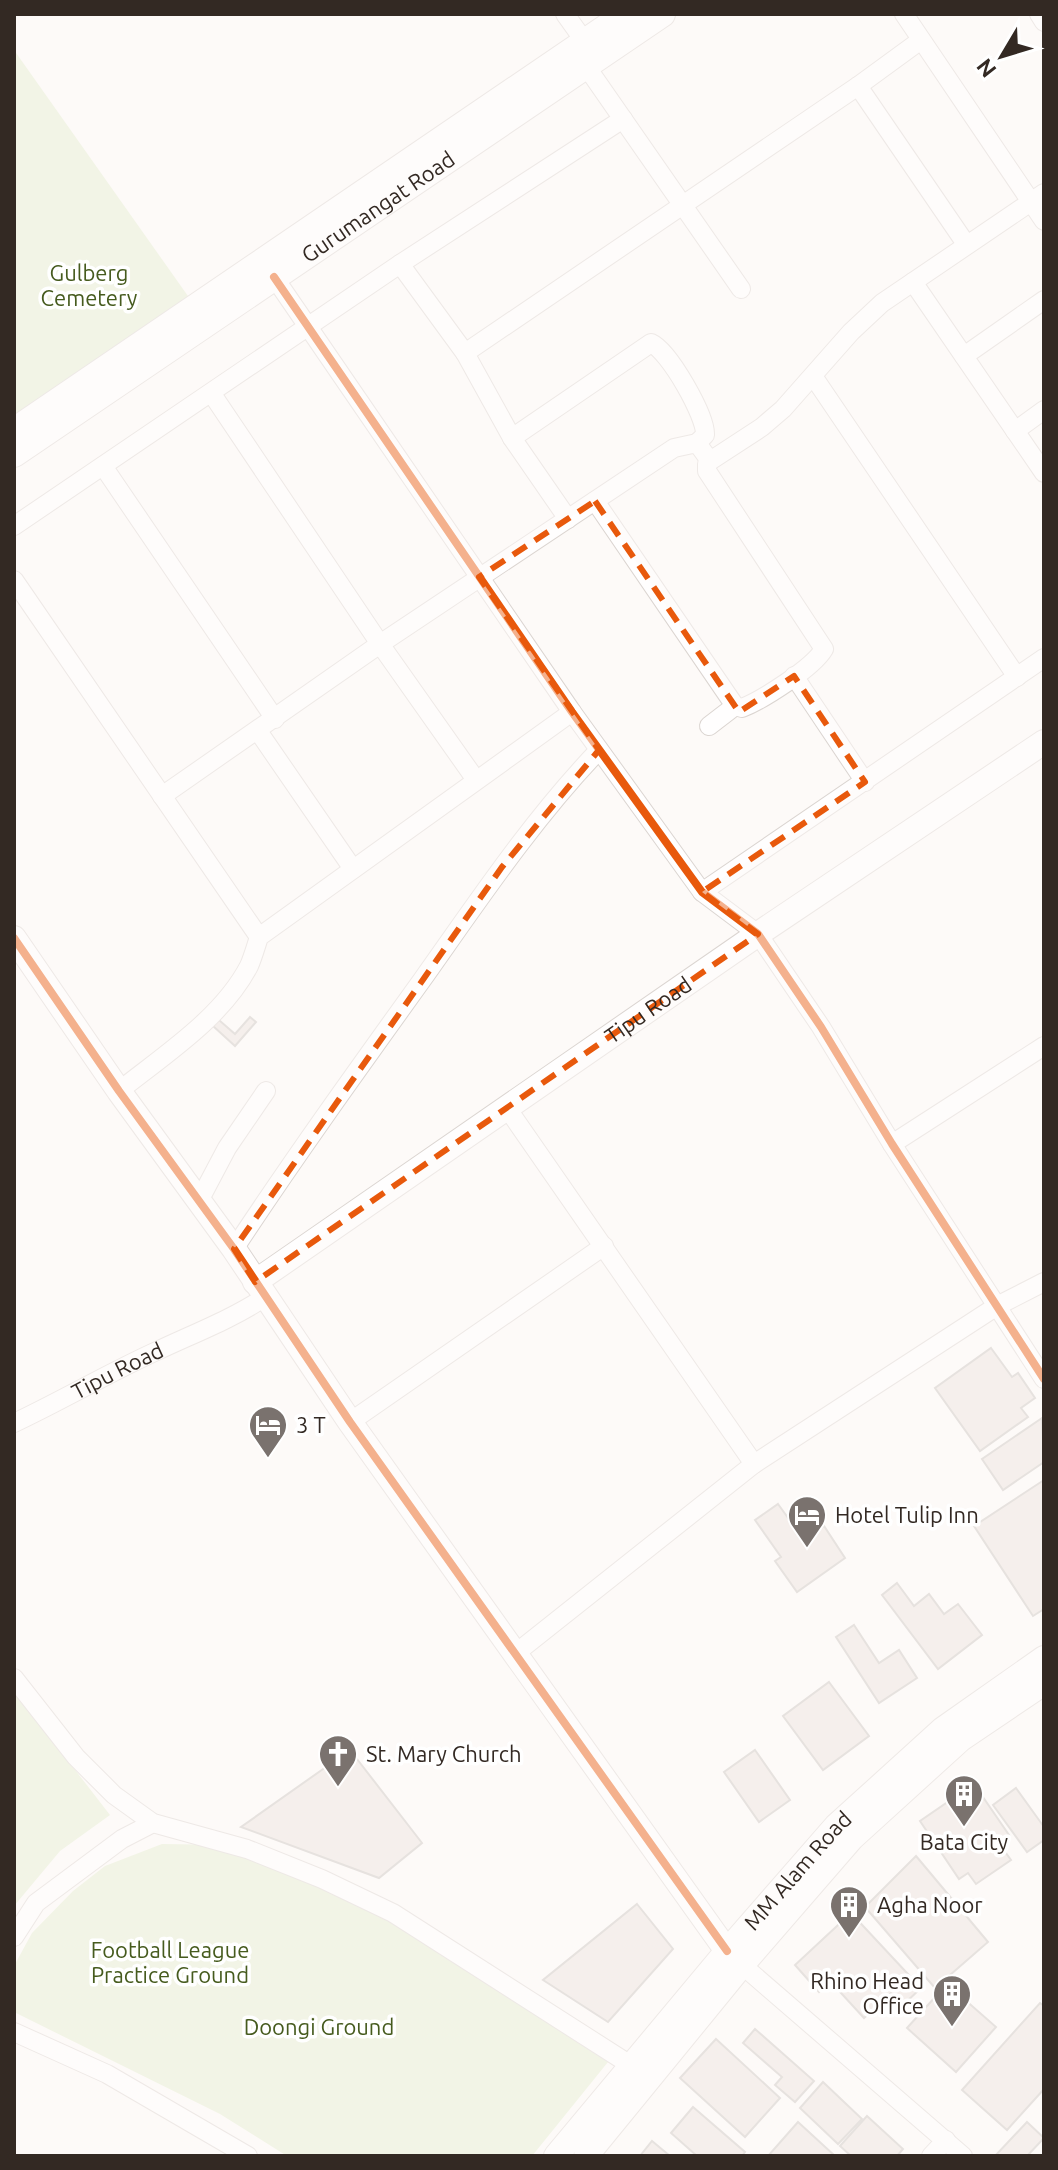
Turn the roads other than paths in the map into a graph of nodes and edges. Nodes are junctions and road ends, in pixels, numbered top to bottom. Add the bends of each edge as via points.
1 (565, 14) edge
2 (626, 14) edge
3 (662, 14) edge
4 (904, 14) edge
5 (1039, 14) edge
6 (1044, 22) edge
7 (921, 40) junction
8 (585, 54) junction
9 (858, 86) junction
10 (623, 119) junction
11 (1037, 198) edge
12 (682, 204) junction
13 (1044, 221) edge
14 (966, 244) junction
15 (400, 264) junction
16 (274, 277) junction
17 (913, 282) junction
18 (741, 289) dead end
19 (1044, 300) edge
20 (309, 328) junction
21 (465, 353) junction
22 (964, 356) junction
23 (813, 376) junction
24 (212, 394) junction
25 (1044, 410) edge
26 (14, 431) edge
27 (1015, 431) junction
28 (512, 438) junction
29 (697, 443) junction
30 (14, 454) edge
31 (710, 461) junction
32 (103, 466) junction
33 (1044, 473) edge
34 (595, 501) junction
35 (568, 519) junction
36 (14, 526) edge
37 (479, 577) junction
38 (14, 580) edge
39 (380, 644) junction
40 (1044, 658) edge
41 (794, 676) junction
42 (1017, 677) junction
43 (735, 706) junction
44 (572, 712) junction
45 (275, 719) junction
46 (709, 726) dead end
47 (258, 731) junction
48 (1044, 742) edge
49 (599, 750) junction
50 (476, 780) junction
51 (865, 782) junction
52 (162, 796) junction
53 (353, 869) junction
54 (702, 892) junction
55 (758, 934) junction
56 (259, 937) junction
57 (14, 938) edge
58 (1044, 1046) edge
59 (119, 1091) junction
60 (266, 1091) dead end
61 (507, 1108) junction
62 (892, 1144) junction
63 (199, 1201) junction
64 (604, 1246) junction
65 (234, 1249) junction
66 (1044, 1282) edge
67 (260, 1290) junction
68 (997, 1306) junction
69 (1044, 1379) edge
70 (350, 1422) junction
71 (14, 1423) edge
72 (754, 1464) junction
73 (516, 1653) junction
74 (1044, 1658) edge
75 (14, 1678) edge
76 (1044, 1683) edge
77 (153, 1823) junction
78 (14, 1937) edge
79 (734, 1958) junction
80 (14, 2032) edge
81 (632, 2066) junction
82 (946, 2140) junction
83 (248, 2156) edge
84 (556, 2156) edge
85 (586, 2156) edge
86 (931, 2156) edge
87 (963, 2156) edge

1 - 8 street
2 - 8 main road, Gurumangat Road
3 - 8 main road, Gurumangat Road
4 - 7 street
5 - 6 street
7 - 9 street
7 - 11 street
8 - 10 street
8 - 16 main road, Gurumangat Road
8 - 26 main road, Gurumangat Road
9 - 12 street
9 - 14 street
10 - 12 street
10 - 15 street
11 - 13 street
11 - 14 street
12 - 18 street
12 - 21 street
14 - 17 street
15 - 20 street
15 - 21 street
16 - 20 street
16 - 30 main road, Gurumangat Road
17 - 22 street
17 - 23 street via 871,313
19 - 22 street
20 - 24 street
20 - 37 street
21 - 28 street
22 - 27 street
23 - 31 street via 772,418
23 - 42 street
24 - 32 street
24 - 39 street
25 - 27 street
27 - 33 street
28 - 29 street via 651,343 702,416 705,435
28 - 35 street
29 - 31 street
29 - 34 street via 674,448
31 - 41 street via 707,471 824,649
32 - 36 street
32 - 45 street
34 - 35 street
34 - 43 street
35 - 37 street
37 - 39 street
37 - 44 street
38 - 52 street
39 - 45 street
39 - 50 street
40 - 42 street
41 - 43 street via 749,705
41 - 51 street
42 - 51 street
43 - 46 street
44 - 49 street
44 - 50 street
45 - 47 street
47 - 52 street
47 - 53 street
48 - 55 street, Tipu Road
49 - 54 street
49 - 65 street via 502,867
50 - 53 street
51 - 54 street
52 - 56 street
53 - 56 street
54 - 55 street
55 - 61 street, Tipu Road
55 - 62 street
56 - 59 street via 249,966 227,998
57 - 59 street
58 - 62 street
59 - 63 street
60 - 63 street
61 - 64 street
61 - 67 street, Tipu Road
62 - 68 street
63 - 65 street
64 - 70 street
64 - 72 street
65 - 67 street
66 - 68 street
67 - 70 street
67 - 71 street, Tipu Road via 238,1315
68 - 69 street
68 - 72 street
70 - 73 street
72 - 73 street
73 - 79 street
74 - 79 street, MM Alam Road via 943,1729 836,1826
75 - 77 street via 76,1757 114,1795
76 - 79 street, MM Alam Road via 961,1739 852,1838
77 - 78 street via 122,1839 36,1903
77 - 81 street via 247,1849 393,1913
79 - 81 street, MM Alam Road
79 - 82 street
79 - 85 street, MM Alam Road
80 - 83 street via 107,2074
81 - 84 street, MM Alam Road
82 - 86 street
82 - 87 street

